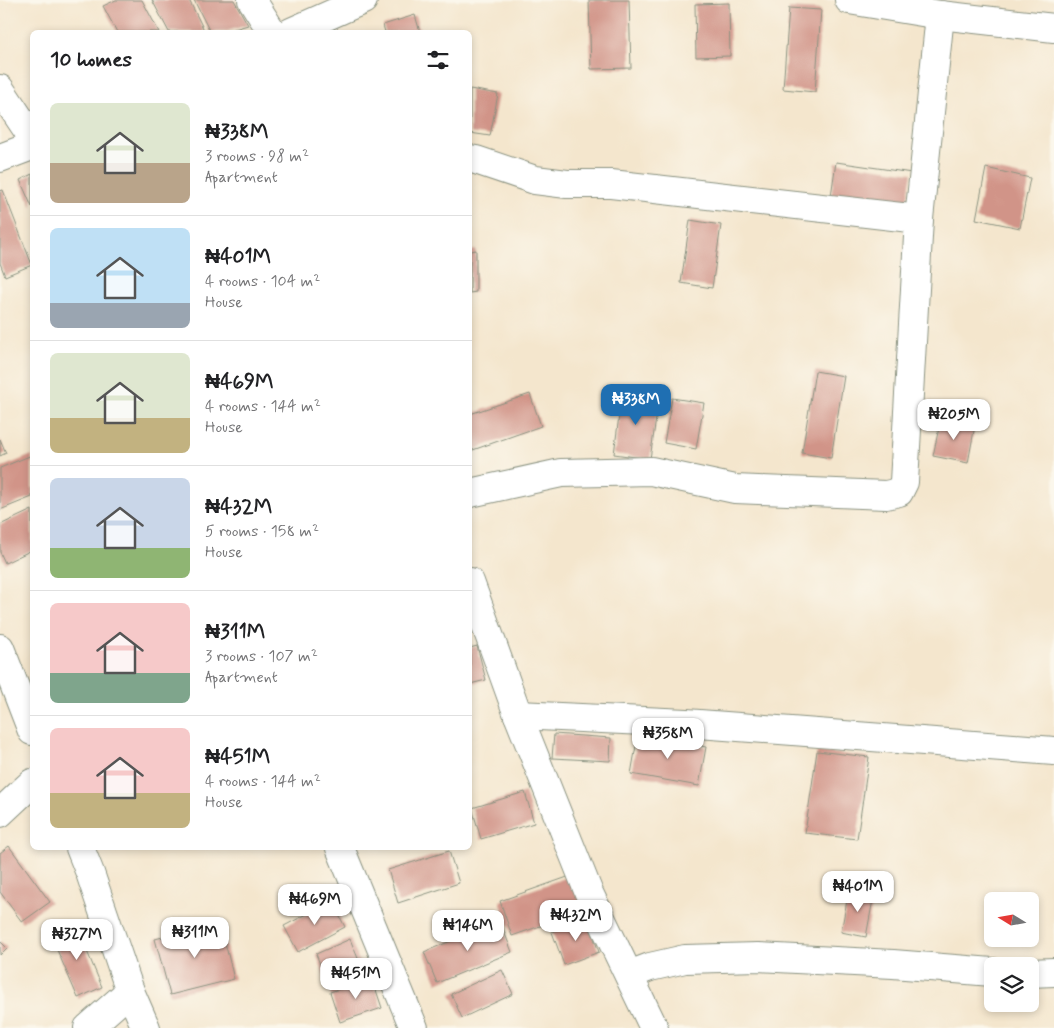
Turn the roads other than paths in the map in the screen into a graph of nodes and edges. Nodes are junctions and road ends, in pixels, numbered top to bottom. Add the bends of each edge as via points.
1 (252, 0) edge
2 (363, 0) edge
3 (850, 0) edge
4 (940, 15) junction
5 (1054, 28) edge
6 (271, 30) edge
7 (296, 30) edge
8 (0, 89) edge
9 (30, 134) edge
10 (30, 147) edge
11 (0, 158) edge
12 (472, 159) edge
13 (919, 219) junction
14 (472, 492) edge
15 (472, 588) edge
16 (0, 648) edge
17 (518, 715) junction
18 (30, 726) edge
19 (1054, 751) edge
20 (30, 785) edge
21 (0, 813) edge
22 (81, 850) edge
23 (341, 850) edge
24 (984, 971) edge
25 (1054, 972) edge
26 (1039, 973) edge
27 (629, 975) junction
28 (130, 992) junction
29 (88, 1028) edge
30 (146, 1028) edge
31 (414, 1028) edge
32 (654, 1028) edge

1 - 6 street
2 - 7 street
3 - 4 street
4 - 5 street
4 - 13 street
8 - 9 street
10 - 11 street
12 - 13 street via 534,180 611,184
13 - 14 street via 904,482 899,492 886,495 735,489 651,470 561,473
15 - 17 street
16 - 18 street
17 - 19 street via 686,723
17 - 27 street via 589,893
20 - 21 street
22 - 28 street
23 - 31 street
24 - 27 street via 758,957 685,959
25 - 26 street
27 - 32 street
28 - 29 street
28 - 30 street

